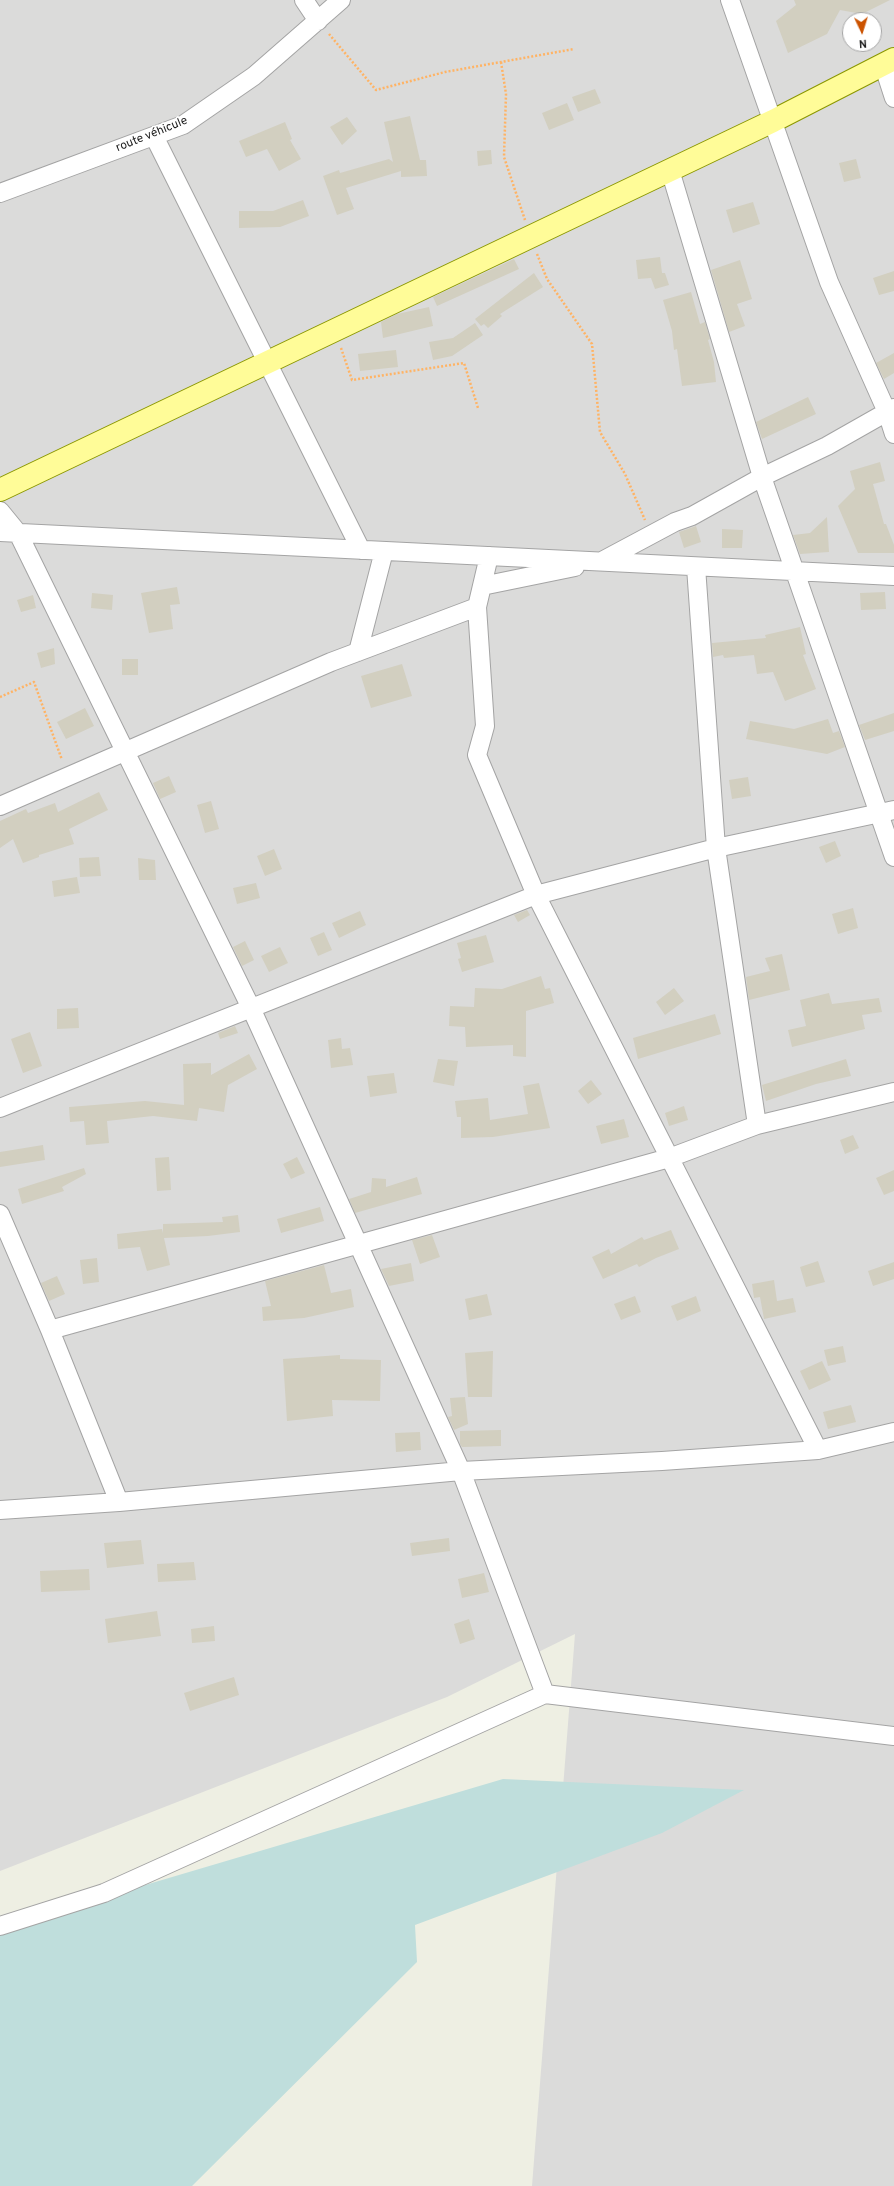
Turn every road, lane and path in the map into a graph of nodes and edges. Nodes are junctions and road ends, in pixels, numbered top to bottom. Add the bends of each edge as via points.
1 (304, 0) edge
2 (342, 0) edge
3 (730, 0) edge
4 (318, 21) junction
5 (574, 49) dead end
6 (501, 62) junction
7 (888, 62) edge
8 (894, 98) edge
9 (773, 121) junction
10 (154, 136) junction
11 (670, 170) junction
12 (0, 193) edge
13 (530, 236) junction
14 (335, 330) junction
15 (268, 362) junction
16 (478, 408) dead end
17 (890, 410) edge
18 (894, 434) edge
19 (762, 477) junction
20 (0, 490) edge
21 (0, 511) edge
22 (0, 532) edge
23 (18, 533) junction
24 (652, 535) junction
25 (361, 550) junction
26 (384, 551) junction
27 (489, 556) junction
28 (602, 562) junction
29 (696, 566) junction
30 (795, 572) junction
31 (894, 576) edge
32 (482, 586) junction
33 (477, 607) junction
34 (358, 652) junction
35 (0, 697) edge
36 (126, 752) junction
37 (69, 776) junction
38 (0, 806) edge
39 (887, 812) edge
40 (716, 848) junction
41 (894, 857) edge
42 (536, 895) junction
43 (251, 1008) junction
44 (894, 1092) edge
45 (0, 1108) edge
46 (757, 1125) junction
47 (669, 1158) junction
48 (0, 1214) edge
49 (357, 1244) junction
50 (50, 1330) junction
51 (894, 1432) edge
52 (818, 1450) junction
53 (461, 1471) junction
54 (119, 1502) junction
55 (0, 1510) edge
56 (545, 1694) junction
57 (894, 1736) edge
58 (0, 1926) edge

1 - 4 street
2 - 4 street, route véhicule
3 - 9 street
4 - 6 path via 376,90 445,72
4 - 10 street, route véhicule via 254,76 183,125
5 - 6 path
6 - 13 path via 506,94 504,157
7 - 8 street
7 - 9 main road
9 - 11 main road
9 - 17 street via 829,282
10 - 12 street, route véhicule
10 - 15 street
11 - 13 main road
11 - 19 street
13 - 14 main road
13 - 24 path via 547,279 592,344 600,432 625,474
14 - 15 main road
14 - 16 path via 352,380 464,364
15 - 20 main road
15 - 25 street
17 - 18 street
17 - 19 street via 827,446
19 - 24 street
19 - 30 street
21 - 23 street
22 - 23 street
23 - 25 street
23 - 36 street
24 - 28 street
25 - 26 street
26 - 27 street
26 - 34 street
27 - 28 street
27 - 32 street
28 - 29 street
28 - 32 street
29 - 30 street
29 - 40 street
30 - 31 street
30 - 39 street
32 - 33 street
33 - 34 street
33 - 42 street via 484,726 477,755
34 - 36 street
35 - 37 path via 34,682
36 - 37 street
36 - 43 street
37 - 38 street
39 - 40 street
39 - 41 street
40 - 42 street
40 - 46 street
42 - 43 street
42 - 47 street
43 - 45 street
43 - 49 street
44 - 46 street
46 - 47 street
47 - 49 street
47 - 52 street
48 - 50 street
49 - 50 street
49 - 53 street
50 - 54 street
51 - 52 street
52 - 53 street
53 - 54 street
53 - 56 street
54 - 55 street
56 - 57 street
56 - 58 street via 104,1893

